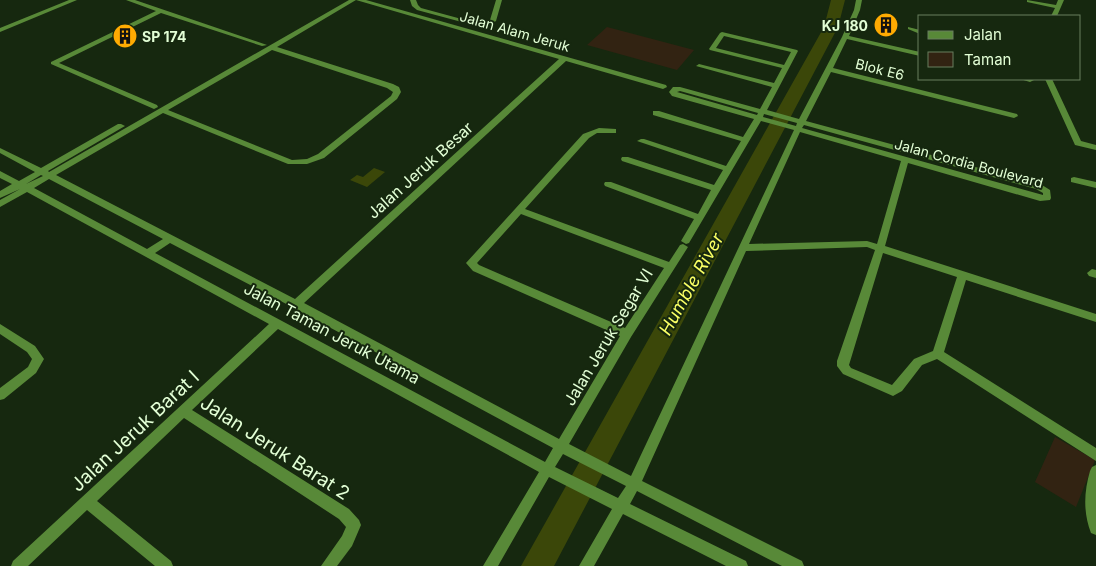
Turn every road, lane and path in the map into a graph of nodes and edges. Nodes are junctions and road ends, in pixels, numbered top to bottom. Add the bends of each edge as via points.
1 (74, 0) edge
2 (129, 0) edge
3 (342, 0) edge
4 (353, 0) edge
5 (360, 0) edge
6 (413, 0) edge
7 (499, 0) edge
8 (859, 0) edge
9 (1061, 0) edge
10 (1029, 1) edge
11 (1059, 7) junction
12 (160, 11) junction
13 (1055, 15) edge
14 (910, 28) dead end
15 (0, 30) edge
16 (918, 31) edge
17 (846, 37) junction
18 (267, 46) junction
19 (918, 54) edge
20 (564, 59) junction
21 (700, 66) dead end
22 (786, 67) junction
23 (828, 69) junction
24 (1048, 80) edge
25 (776, 86) junction
26 (663, 87) dead end
27 (158, 109) junction
28 (656, 113) dead end
29 (763, 116) junction
30 (1014, 116) dead end
31 (796, 125) junction
32 (613, 131) dead end
33 (746, 140) junction
34 (641, 141) dead end
35 (1096, 148) edge
36 (0, 150) edge
37 (625, 159) dead end
38 (905, 160) junction
39 (728, 169) junction
40 (45, 173) junction
41 (0, 174) edge
42 (1074, 180) dead end
43 (608, 184) dead end
44 (1096, 185) edge
45 (23, 186) junction
46 (716, 190) junction
47 (0, 195) edge
48 (0, 204) edge
49 (520, 210) junction
50 (700, 218) junction
51 (169, 239) junction
52 (744, 248) junction
53 (880, 248) junction
54 (149, 254) junction
55 (670, 266) junction
56 (962, 276) junction
57 (296, 304) junction
58 (1096, 318) edge
59 (277, 323) junction
60 (0, 328) edge
61 (626, 334) junction
62 (938, 354) junction
63 (0, 395) edge
64 (183, 411) junction
65 (566, 448) junction
66 (1096, 455) edge
67 (1096, 472) edge
68 (554, 473) junction
69 (634, 482) junction
70 (87, 502) junction
71 (622, 506) junction
72 (1096, 528) edge
73 (18, 566) edge
74 (166, 566) edge
75 (328, 566) edge
76 (490, 566) edge
77 (586, 566) edge
78 (740, 566) edge
79 (797, 566) edge

1 - 15 street
2 - 12 street
3 - 18 street
4 - 18 street
5 - 20 street, Jalan Alam Jeruk
6 - 7 street via 419,9 480,26 493,21
8 - 17 street
9 - 11 street
10 - 11 street
11 - 13 street
12 - 18 street
12 - 27 street via 53,63
14 - 16 street
17 - 19 street
17 - 23 street
18 - 27 street
18 - 27 street via 390,86 397,92 321,156 303,163 291,162
20 - 26 street, Jalan Alam Jeruk
20 - 57 street, Jalan Jeruk Besar
21 - 25 street
22 - 22 street, Jalan Jeruk Segar VI via 795,51 722,34 712,49
22 - 25 street, Jalan Jeruk Segar VI
23 - 30 street, Blok E6
23 - 31 street
24 - 35 street via 1078,143
25 - 29 street, Jalan Jeruk Segar VI
27 - 40 street
28 - 33 street
29 - 29 street, Jalan Cordia Boulevard via 675,94 673,92 680,89
29 - 31 street, Jalan Cordia Boulevard
29 - 33 street, Jalan Jeruk Segar VI
31 - 38 street, Jalan Cordia Boulevard
31 - 38 street, Jalan Cordia Boulevard via 1039,187 1047,192 1046,198
31 - 52 street
32 - 49 street via 601,129 586,136
33 - 39 street, Jalan Jeruk Segar VI
34 - 39 street
36 - 40 street, Jalan Taman Jeruk Utama
37 - 46 street
38 - 53 street
39 - 46 street, Jalan Jeruk Segar VI
40 - 45 street
40 - 51 street, Jalan Taman Jeruk Utama
41 - 45 street, Jalan Taman Jeruk Utama
42 - 44 street
43 - 50 street
45 - 47 street
45 - 48 street
45 - 54 street, Jalan Taman Jeruk Utama
46 - 50 street, Jalan Jeruk Segar VI
49 - 55 street
49 - 61 street via 471,264
50 - 55 street, Jalan Jeruk Segar VI
51 - 54 street
51 - 57 street, Jalan Taman Jeruk Utama
52 - 53 street via 857,243
52 - 69 street
53 - 56 street
53 - 62 street via 843,366 847,371 893,391 918,362
54 - 59 street, Jalan Taman Jeruk Utama
55 - 61 street, Jalan Jeruk Segar VI
56 - 58 street
56 - 62 street
57 - 65 street, Jalan Taman Jeruk Utama
59 - 64 street, Jalan Jeruk Barat I
59 - 68 street, Jalan Taman Jeruk Utama
60 - 63 street via 31,349 38,359 32,370
61 - 65 street, Jalan Jeruk Segar VI
62 - 66 street
64 - 70 street, Jalan Jeruk Barat I
64 - 75 street, Jalan Jeruk Barat 2 via 344,514 354,525 347,541
65 - 68 street, Jalan Jeruk Segar VI
65 - 69 street, Jalan Taman Jeruk Utama
67 - 72 street via 1090,492 1091,514
68 - 71 street, Jalan Taman Jeruk Utama
68 - 76 street, Jalan Jeruk Segar VI
69 - 71 street
69 - 79 street, Jalan Taman Jeruk Utama
70 - 73 street, Jalan Jeruk Barat I
70 - 74 street
71 - 77 street
71 - 78 street, Jalan Taman Jeruk Utama

